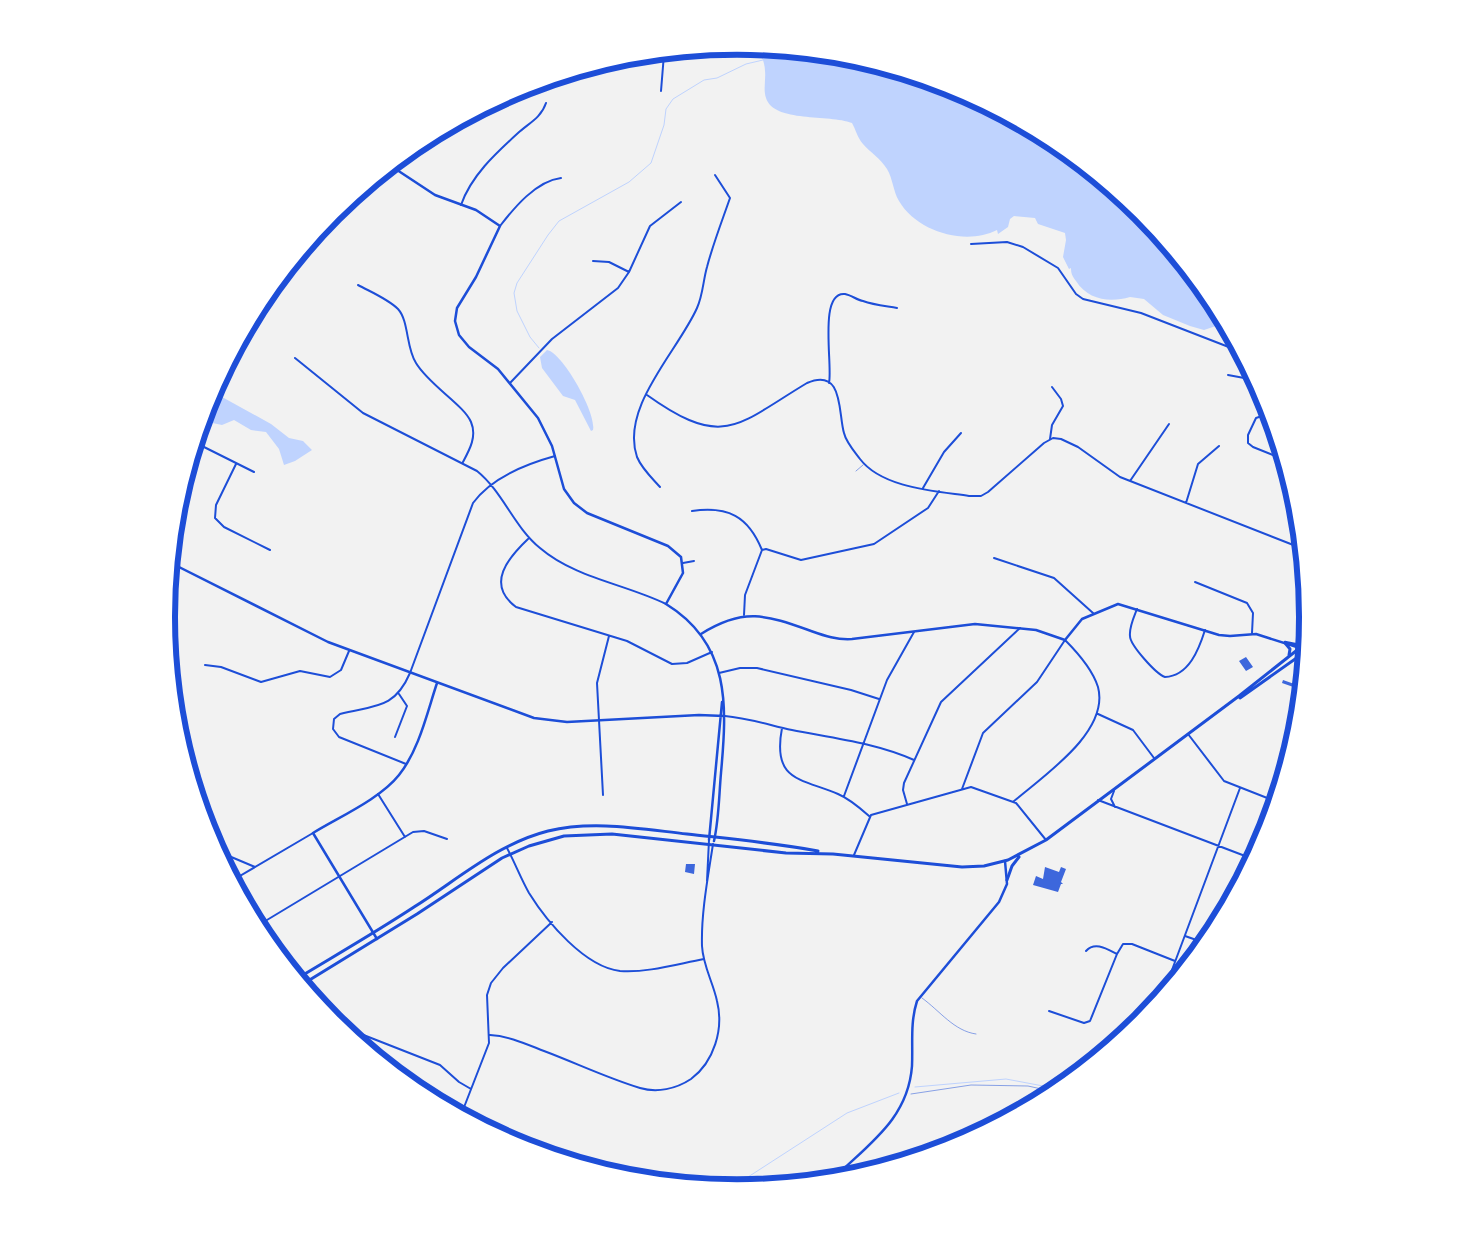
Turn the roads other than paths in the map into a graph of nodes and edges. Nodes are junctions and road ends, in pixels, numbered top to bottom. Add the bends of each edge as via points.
1 (663, 60) edge
2 (662, 91) dead end
3 (546, 103) dead end
4 (397, 170) edge
5 (715, 175) dead end
6 (561, 178) dead end
7 (681, 202) dead end
8 (461, 205) junction
9 (500, 226) junction
10 (971, 244) dead end
11 (593, 261) dead end
12 (629, 272) junction
13 (358, 285) dead end
14 (897, 308) dead end
15 (1230, 347) edge
16 (295, 358) dead end
17 (1228, 375) dead end
18 (1245, 378) edge
19 (510, 383) junction
20 (829, 383) junction
21 (1052, 387) dead end
22 (647, 395) junction
23 (1263, 417) edge
24 (1169, 424) dead end
25 (961, 433) dead end
26 (1050, 439) junction
27 (201, 446) edge
28 (1219, 446) dead end
29 (555, 456) junction
30 (1275, 456) edge
31 (464, 462) junction
32 (236, 464) junction
33 (864, 464) junction
34 (856, 470) dead end
35 (254, 472) dead end
36 (1130, 481) junction
37 (492, 486) junction
38 (660, 487) dead end
39 (923, 488) junction
40 (939, 491) junction
41 (1186, 503) junction
42 (692, 510) dead end
43 (529, 538) junction
44 (1295, 545) edge
45 (270, 550) dead end
46 (762, 550) junction
47 (994, 558) dead end
48 (694, 561) dead end
49 (683, 563) junction
50 (177, 567) edge
51 (1195, 582) dead end
52 (666, 604) junction
53 (1137, 609) junction
54 (1093, 613) junction
55 (744, 616) junction
56 (1020, 628) junction
57 (915, 630) junction
58 (1204, 630) junction
59 (1252, 633) junction
60 (701, 634) junction
61 (609, 636) junction
62 (1065, 640) junction
63 (1274, 640) junction
64 (1285, 643) junction
65 (1298, 647) edge
66 (1298, 647) edge
67 (349, 651) junction
68 (1298, 651) edge
69 (712, 652) junction
70 (1298, 655) edge
71 (1287, 657) junction
72 (1298, 659) edge
73 (1293, 661) junction
74 (205, 665) dead end
75 (410, 673) junction
76 (719, 673) junction
77 (437, 683) junction
78 (399, 694) junction
79 (879, 699) junction
80 (1216, 713) junction
81 (1098, 714) junction
82 (722, 716) junction
83 (599, 721) junction
84 (782, 728) junction
85 (1188, 734) junction
86 (395, 737) dead end
87 (863, 744) junction
88 (1154, 758) junction
89 (914, 760) junction
90 (406, 764) junction
91 (1116, 787) junction
92 (1240, 788) junction
93 (962, 789) junction
94 (378, 793) junction
95 (603, 795) dead end
96 (844, 796) junction
97 (1098, 800) junction
98 (1269, 800) edge
99 (1013, 802) junction
100 (906, 804) junction
101 (1115, 807) junction
102 (870, 816) junction
103 (313, 833) junction
104 (404, 836) junction
105 (447, 839) dead end
106 (1046, 840) junction
107 (709, 841) junction
108 (714, 841) junction
109 (1218, 846) junction
110 (507, 847) junction
111 (510, 854) junction
112 (834, 854) junction
113 (228, 855) edge
114 (1021, 855) junction
115 (854, 856) junction
116 (1246, 857) edge
117 (1005, 861) junction
118 (256, 867) junction
119 (239, 877) edge
120 (340, 877) junction
121 (1007, 880) junction
122 (707, 891) junction
123 (264, 922) edge
124 (552, 922) junction
125 (373, 932) junction
126 (1185, 936) junction
127 (377, 939) junction
128 (1197, 940) edge
129 (1086, 951) dead end
130 (1117, 954) junction
131 (704, 959) junction
132 (1175, 961) junction
133 (303, 975) edge
134 (1169, 977) edge
135 (308, 981) edge
136 (921, 997) junction
137 (1049, 1011) dead end
138 (360, 1034) edge
139 (976, 1034) dead end
140 (490, 1035) junction
141 (471, 1089) junction
142 (463, 1109) edge
143 (842, 1170) edge

1 - 2 street
3 - 8 street via 537,118 511,139 472,180
4 - 8 street via 435,195
5 - 22 street via 730,198 707,268 700,302
6 - 9 street via 551,180 531,193
7 - 12 street via 650,226
8 - 9 street via 476,210
9 - 19 street via 476,277 459,302 455,321 464,342 495,366
10 - 15 street via 1007,242 1023,246 1058,268 1083,299 1142,313
11 - 12 street via 609,262
12 - 19 street via 611,295 552,339
13 - 31 street via 399,310 408,345 417,364 430,382 469,418 473,437
14 - 20 street via 842,294 833,299 829,308
16 - 31 street via 363,413
17 - 18 street
19 - 29 street via 541,423
20 - 22 street via 810,382 754,418 727,426 708,426 683,418
20 - 33 street via 838,394 845,437
21 - 26 street via 1062,406 1052,425
22 - 38 street via 633,439 640,462
23 - 30 street via 1258,416 1248,435 1248,444
24 - 36 street
25 - 39 street via 944,452
26 - 36 street via 1076,445
26 - 40 street via 983,495 972,497
27 - 32 street
28 - 41 street via 1198,464
29 - 37 street via 523,467
29 - 49 street via 564,489 577,506 668,546
31 - 37 street
32 - 35 street
32 - 45 street via 216,505 215,518 224,527
33 - 34 lane
33 - 39 street via 884,478
36 - 41 street
37 - 43 street
37 - 75 street via 477,497 469,511
39 - 40 street
40 - 46 street via 928,508 874,544 801,560
41 - 44 street
42 - 46 street via 715,509 732,513 749,528
43 - 52 street via 561,563
43 - 61 street via 503,568 503,589 509,601 530,613
46 - 55 street via 745,595
47 - 54 street via 1054,578
48 - 49 street
49 - 52 street via 681,576
50 - 67 street
51 - 59 street via 1247,603 1253,613
52 - 60 street
53 - 54 street via 1118,604
53 - 58 street
53 - 58 street via 1130,631 1131,641 1156,672 1165,677 1172,676 1195,658
54 - 62 street via 1077,622
55 - 57 street via 773,617 837,639
55 - 60 street via 722,622
56 - 57 street via 970,624
56 - 62 street
56 - 89 street via 941,702
57 - 79 street
58 - 59 street via 1230,636
59 - 63 street
60 - 69 street
61 - 69 street via 675,664 695,661
61 - 83 street via 598,679
62 - 81 street via 1097,684 1100,697
62 - 93 street via 1034,685 983,733
63 - 64 street
63 - 65 street
64 - 66 street
64 - 71 main road via 1290,648
67 - 74 street via 341,670 330,677 300,671 261,682
67 - 75 street
68 - 71 main road
69 - 76 street
70 - 73 main road
71 - 80 main road
72 - 73 main road
73 - 80 main road
75 - 77 street
75 - 78 street
76 - 79 street via 757,668
76 - 82 street via 723,694
77 - 83 street via 540,720
77 - 90 street
78 - 86 street via 406,706
78 - 90 street via 389,702 338,715 332,727 335,734 346,740
79 - 87 street
80 - 85 main road
81 - 88 street via 1133,730
81 - 99 street via 1072,750
82 - 83 street
82 - 84 street via 748,718
82 - 107 street
82 - 108 street
83 - 95 street
84 - 87 street
84 - 96 street via 779,751 787,771 800,781
85 - 88 main road
85 - 92 street via 1222,779
87 - 89 street via 888,749
87 - 96 street
88 - 91 main road
89 - 100 street via 904,786
90 - 94 street via 394,781
91 - 97 main road
91 - 101 street via 1111,799
92 - 98 street
92 - 109 street
93 - 99 street via 971,787
93 - 100 street
94 - 103 street
94 - 104 street
96 - 102 street
97 - 101 street
97 - 106 main road
99 - 106 street via 1023,809
100 - 102 street
101 - 109 street
102 - 115 street
103 - 118 street
103 - 120 street
104 - 105 street via 421,831
104 - 120 street
106 - 114 main road
107 - 108 main road
107 - 108 main road
107 - 110 main road via 585,826 547,832
107 - 111 main road via 590,833 549,839
107 - 122 street
108 - 112 main road via 786,852
108 - 112 main road via 787,845
108 - 122 street
109 - 116 street
109 - 126 street
110 - 111 street
110 - 125 main road
111 - 124 street via 529,892
111 - 127 main road
112 - 115 main road
113 - 118 street
114 - 117 main road
114 - 121 main road
115 - 117 main road via 967,867
117 - 121 street
118 - 119 street
120 - 123 street
120 - 125 street
121 - 136 street via 1005,893 999,902
122 - 131 street via 702,934
124 - 131 street via 584,955 612,969 633,971
124 - 140 street via 493,980 487,995
125 - 127 street
125 - 133 main road
126 - 128 street
126 - 132 street
127 - 135 main road
129 - 130 street via 1096,945
130 - 132 street via 1122,945 1129,944
130 - 137 street via 1090,1021 1084,1023
131 - 140 street via 718,1004 717,1039 703,1068 677,1086 657,1090 642,1088 515,1040
132 - 134 street
136 - 139 lane via 956,1028
136 - 143 street via 912,1019 912,1066 906,1094 888,1128
138 - 141 street via 440,1065
140 - 141 street
141 - 142 street

